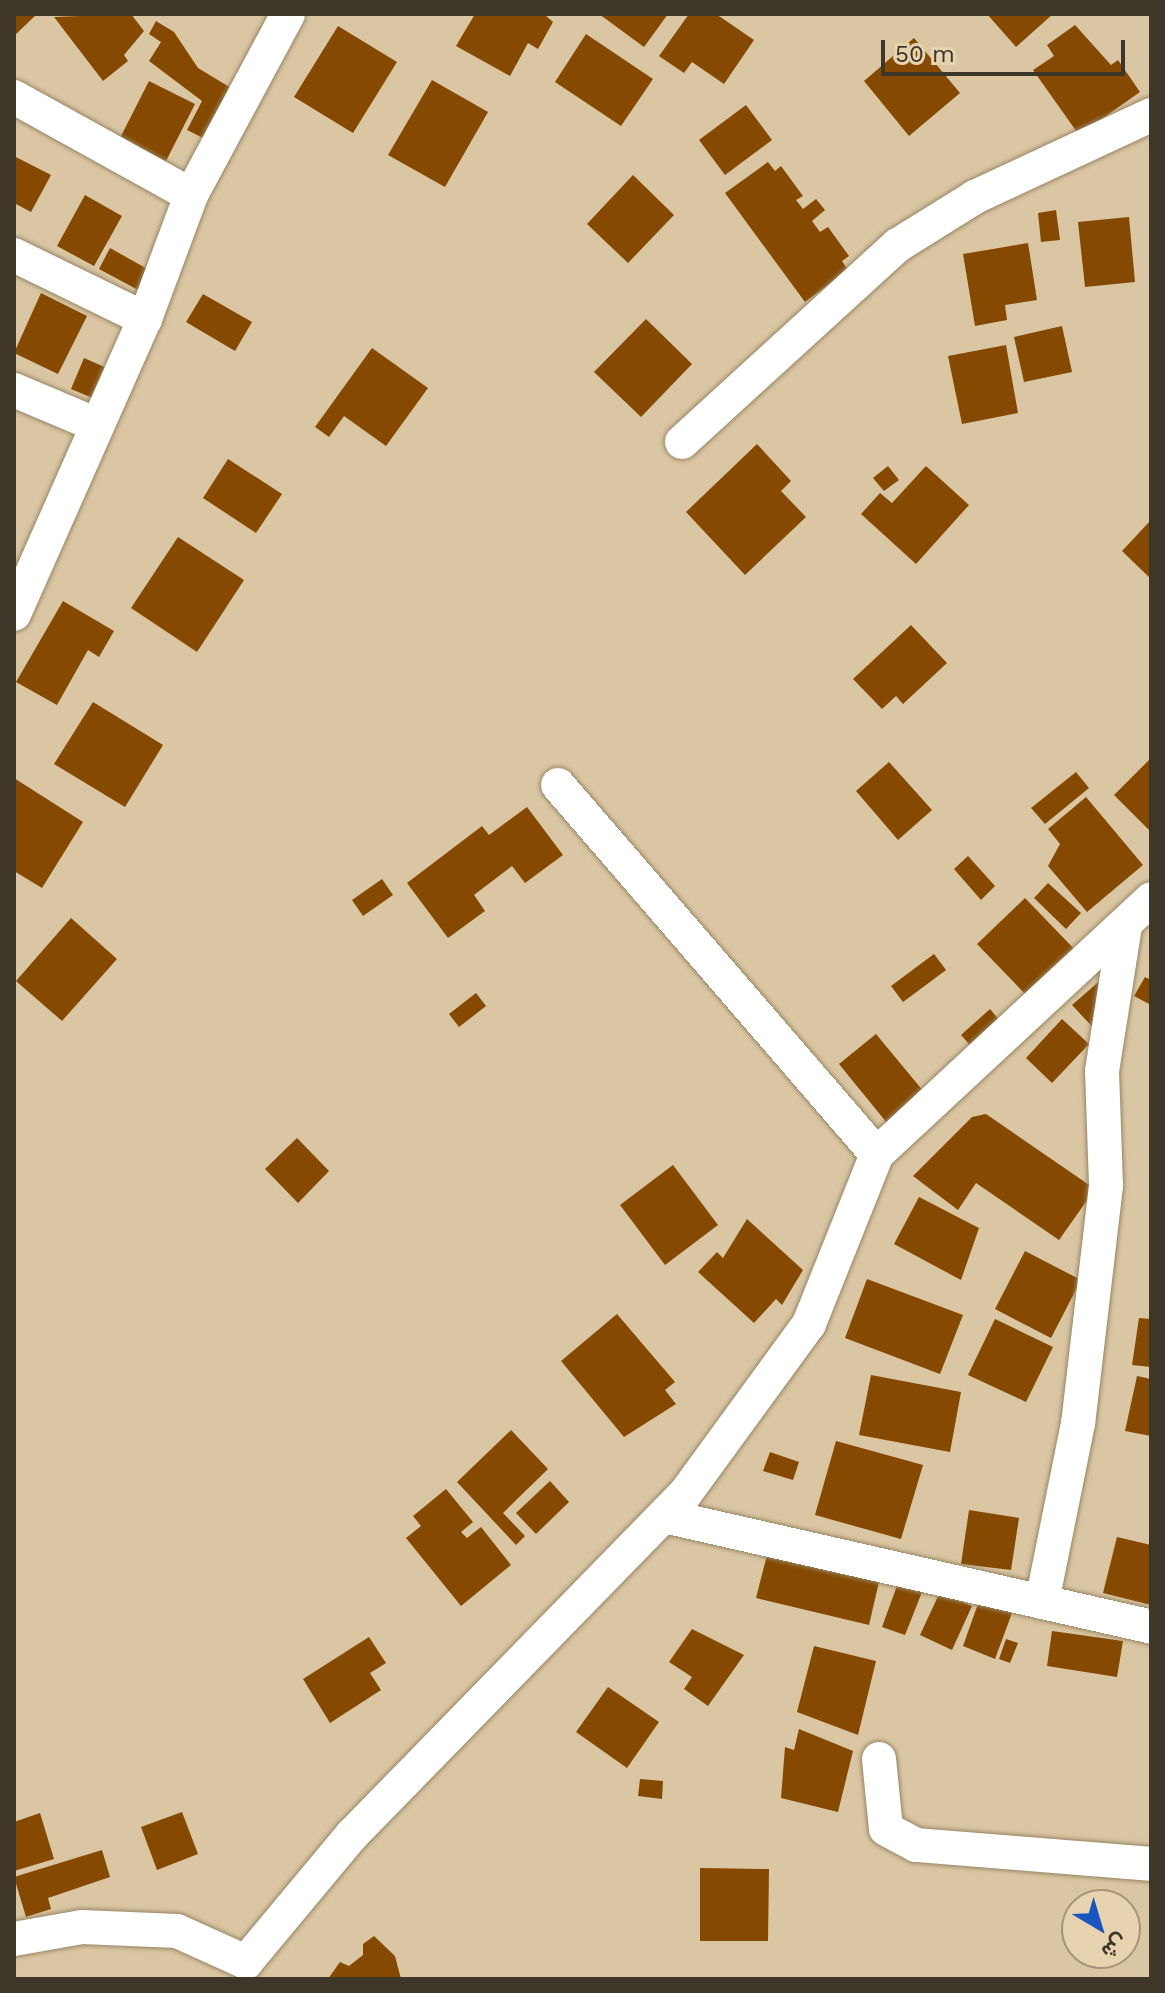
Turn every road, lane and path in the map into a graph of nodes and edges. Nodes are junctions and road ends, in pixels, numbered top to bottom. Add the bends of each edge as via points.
1 (288, 14) edge
2 (14, 97) edge
3 (1151, 115) edge
4 (191, 195) junction
5 (14, 255) edge
6 (145, 319) junction
7 (14, 390) edge
8 (97, 425) junction
9 (682, 442) dead end
10 (14, 614) edge
11 (558, 785) dead end
12 (1151, 899) edge
13 (1125, 925) junction
14 (877, 1154) junction
15 (664, 1516) junction
16 (1042, 1602) junction
17 (1151, 1627) edge
18 (879, 1759) dead end
19 (1151, 1864) edge
20 (14, 1939) edge
21 (245, 1973) edge

1 - 4 street
2 - 4 street
3 - 9 street via 975,197 898,245
4 - 6 street
5 - 6 street
6 - 8 street
7 - 8 street
8 - 10 street
11 - 14 street
12 - 13 street
13 - 14 street
13 - 16 street via 1102,1071 1106,1185 1078,1424
14 - 15 street via 809,1324
15 - 16 street
15 - 21 street via 343,1845
16 - 17 street
18 - 19 street via 886,1829 916,1845
20 - 21 street via 82,1927 177,1931

